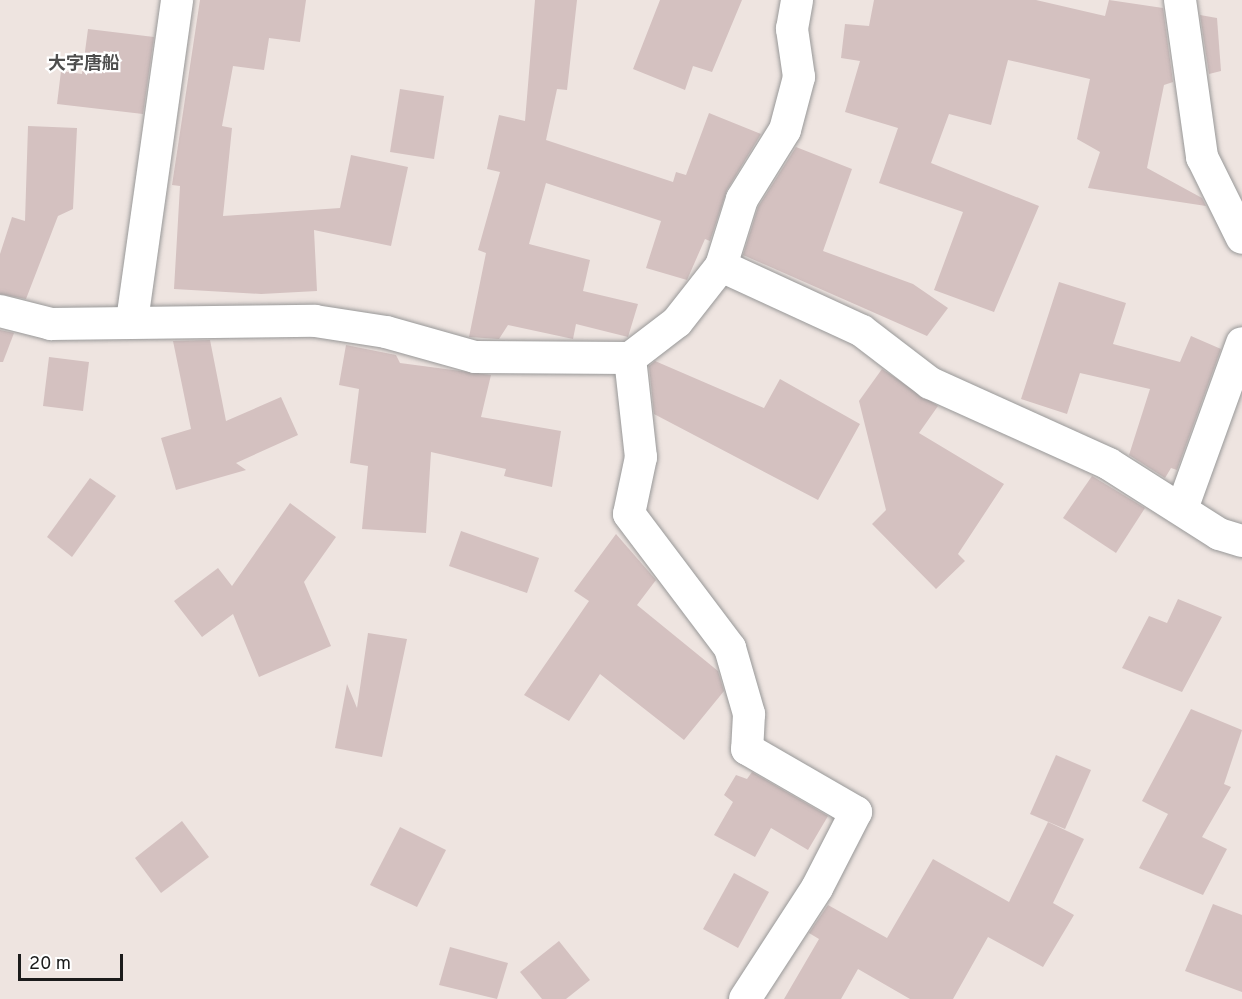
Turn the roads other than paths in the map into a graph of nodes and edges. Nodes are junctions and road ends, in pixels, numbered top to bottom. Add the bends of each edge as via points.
1 (177, 0) edge
2 (797, 0) edge
3 (1180, 0) edge
4 (1242, 238) edge
5 (721, 266) junction
6 (0, 311) edge
7 (132, 321) junction
8 (1242, 343) edge
9 (630, 358) junction
10 (1183, 507) junction
11 (1242, 541) edge
12 (745, 999) edge

1 - 7 street
2 - 5 street via 792,29 800,77 785,130 742,199
3 - 4 street via 1202,157
5 - 9 street via 677,322
5 - 10 street via 862,331 897,362 974,406 1109,464
6 - 7 street via 51,324
7 - 9 street via 315,321 386,332 476,357
8 - 10 street via 1230,389
9 - 12 street via 641,457 629,514 730,648 748,714 747,749 855,812 817,888
10 - 11 street via 1219,534

